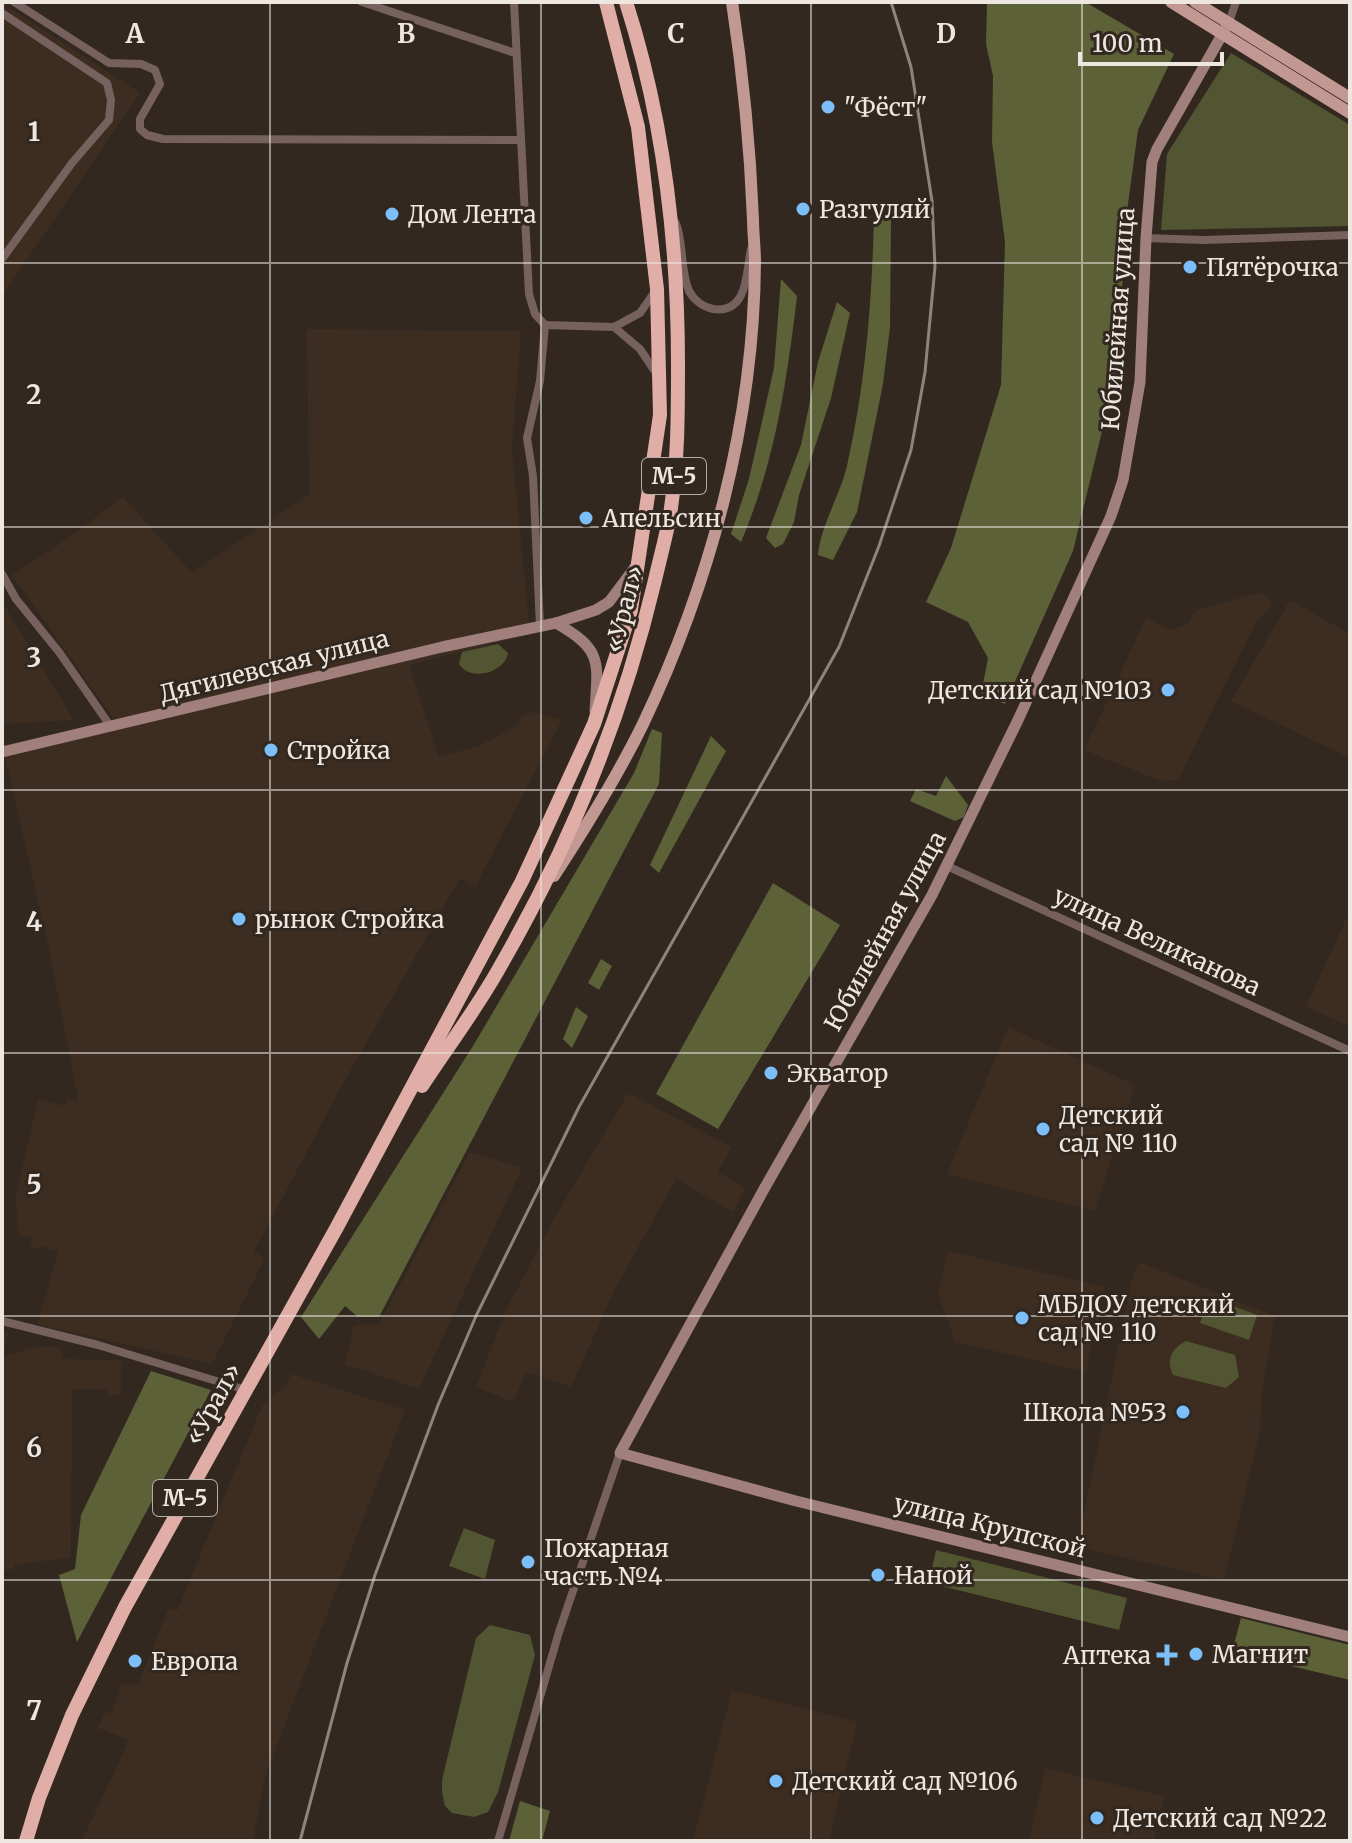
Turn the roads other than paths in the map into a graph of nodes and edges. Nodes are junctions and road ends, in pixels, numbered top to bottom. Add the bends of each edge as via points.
1 (14, 2) edge
2 (362, 2) edge
3 (514, 2) edge
4 (606, 2) edge
5 (626, 2) edge
6 (732, 2) edge
7 (1171, 2) edge
8 (1195, 2) edge
9 (1236, 2) edge
10 (2, 13) edge
11 (1226, 28) junction
12 (515, 53) junction
13 (1350, 98) edge
14 (1350, 113) edge
15 (520, 140) junction
16 (670, 204) junction
17 (1350, 235) edge
18 (1146, 238) junction
19 (753, 240) junction
20 (2, 259) edge
21 (657, 289) junction
22 (545, 325) junction
23 (614, 327) junction
24 (658, 376) junction
25 (639, 562) junction
26 (2, 574) edge
27 (556, 623) junction
28 (540, 626) junction
29 (594, 724) junction
30 (111, 727) junction
31 (2, 752) edge
32 (947, 866) junction
33 (530, 913) junction
34 (1350, 1051) edge
35 (369, 1167) junction
36 (2, 1321) edge
37 (246, 1390) junction
38 (620, 1453) junction
39 (1350, 1637) edge
40 (26, 1841) edge
41 (498, 1841) edge

1 - 15 street via 109,63 155,70 158,91 140,119 140,129 147,135
2 - 12 street
3 - 12 street
4 - 21 highway, «Урал» / М-5 via 638,127
5 - 16 highway, «Урал» / М-5 via 659,123
6 - 19 main road via 749,134
7 - 11 main road
8 - 11 main road
9 - 11 street
10 - 20 street via 107,83 111,100 109,120
11 - 13 main road
11 - 14 main road
11 - 18 street, Юбилейная улица via 1152,162
12 - 15 street
15 - 22 street via 529,294
16 - 19 street via 682,238 690,294 708,308 721,310 741,296
16 - 33 highway, «Урал» / М-5 via 678,304 679,434 669,516 641,638 608,740
17 - 18 street
18 - 32 street, Юбилейная улица via 1140,382 1123,480 1018,720
19 - 33 main road via 749,353 736,453 696,596 643,724 594,815
21 - 23 street via 640,313
21 - 24 highway, «Урал» / М-5
22 - 23 street
22 - 28 street via 527,438
23 - 24 street via 640,349
24 - 25 highway, «Урал» / М-5 via 660,415
25 - 27 street, Дягилевская улица via 609,602
25 - 29 highway, «Урал» / М-5 via 631,610
26 - 30 street
27 - 28 street, Дягилевская улица
27 - 29 street via 593,651
28 - 30 street, Дягилевская улица
29 - 35 highway, «Урал» / М-5 via 522,881
30 - 31 street, Дягилевская улица
32 - 34 street, улица Великанова
32 - 38 street, Юбилейная улица
33 - 35 highway, «Урал» / М-5 via 500,968
35 - 37 highway, «Урал» / М-5
36 - 37 street
37 - 40 highway, «Урал» / М-5 via 72,1715
38 - 39 street, улица Крупской
38 - 41 street, Юбилейная улица via 559,1632

